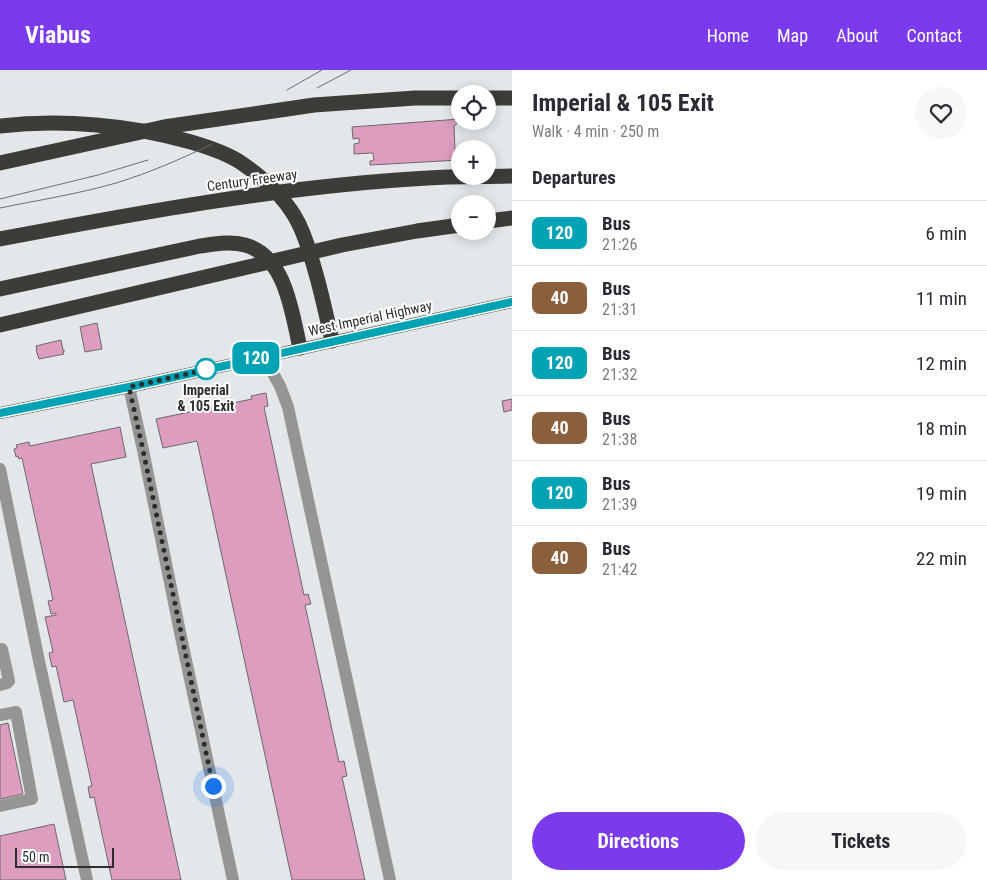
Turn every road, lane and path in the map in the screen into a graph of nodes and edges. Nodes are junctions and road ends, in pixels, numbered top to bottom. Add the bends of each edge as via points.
1 (451, 98) edge
2 (496, 98) edge
3 (512, 98) edge
4 (0, 126) edge
5 (0, 163) edge
6 (512, 176) edge
7 (512, 218) edge
8 (496, 220) edge
9 (451, 226) edge
10 (0, 239) edge
11 (0, 289) edge
12 (512, 302) edge
13 (0, 325) edge
14 (332, 342) junction
15 (300, 348) junction
16 (264, 356) junction
17 (129, 387) junction
18 (0, 413) edge
19 (0, 469) edge
20 (2, 649) dead end
21 (0, 684) edge
22 (0, 715) edge
23 (0, 806) edge
24 (87, 880) edge
25 (233, 880) edge
26 (390, 880) edge

1 - 5 highway, bridge via 305,107 164,127
2 - 3 highway
4 - 14 highway, bridge via 75,124 118,127 171,136 240,162 272,187 294,215 306,239 317,275
6 - 10 highway, Century Freeway, bridge via 422,178 308,189
7 - 8 highway
9 - 13 highway, bridge via 342,245
11 - 15 highway via 200,246 246,245 263,254 279,273
12 - 14 main road, West Imperial Highway
14 - 15 main road, West Imperial Highway
15 - 16 main road, West Imperial Highway
16 - 17 main road, West Imperial Highway
16 - 26 lane via 288,407
17 - 18 main road, West Imperial Highway
17 - 25 lane
19 - 24 lane
20 - 21 lane via 9,681
22 - 23 lane via 16,712 32,799

